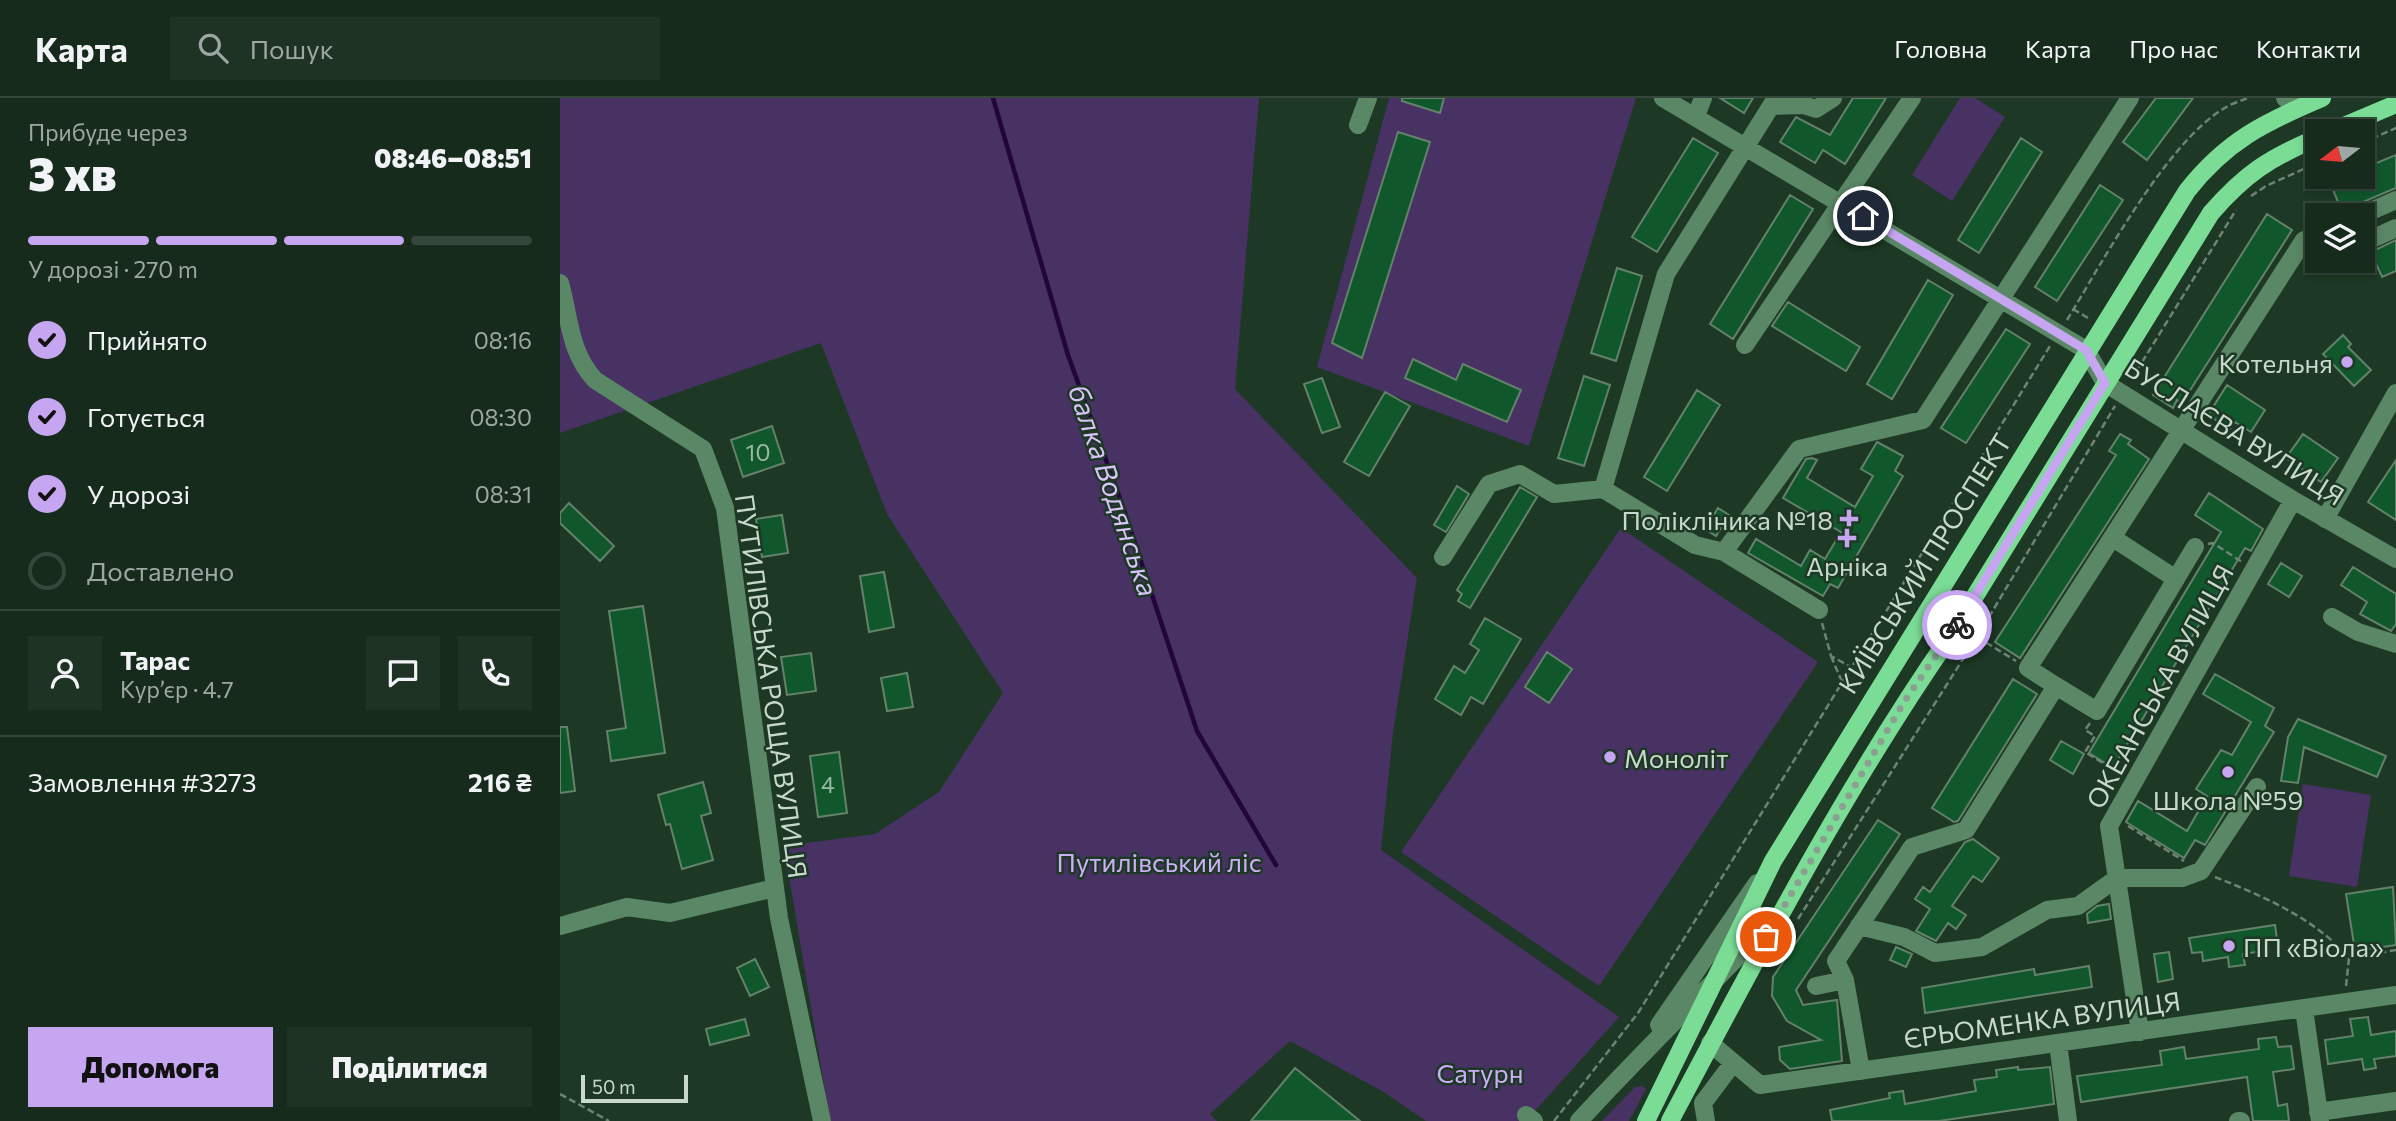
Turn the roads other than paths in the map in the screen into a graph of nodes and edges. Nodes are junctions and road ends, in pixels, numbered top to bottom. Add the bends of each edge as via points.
1 (1368, 98) edge
2 (1663, 98) edge
3 (1703, 98) edge
4 (1833, 98) edge
5 (1912, 98) edge
6 (2130, 98) edge
7 (2322, 98) edge
8 (1774, 102) edge
9 (2291, 103) edge
10 (2396, 104) edge
11 (1696, 116) junction
12 (2360, 119) edge
13 (1358, 125) dead end
14 (2305, 143) edge
15 (1748, 147) junction
16 (2396, 200) edge
17 (1840, 202) junction
18 (2375, 209) edge
19 (2396, 228) edge
20 (2375, 237) edge
21 (2305, 240) dead end
22 (560, 283) edge
23 (2003, 300) junction
24 (1745, 345) dead end
25 (2086, 350) junction
26 (2105, 383) junction
27 (2396, 393) edge
28 (2182, 432) junction
29 (1603, 489) junction
30 (2293, 500) junction
31 (2325, 519) junction
32 (2113, 538) junction
33 (2195, 547) road end
34 (1724, 552) junction
35 (1443, 557) dead end
36 (2396, 559) edge
37 (2176, 579) junction
38 (1819, 610) road end
39 (2332, 617) dead end
40 (2396, 644) edge
41 (2056, 686) junction
42 (2257, 787) dead end
43 (1773, 861) junction
44 (1800, 876) junction
45 (2117, 878) junction
46 (775, 888) junction
47 (1778, 914) junction
48 (560, 926) edge
49 (1859, 926) junction
50 (1718, 979) junction
51 (1845, 980) junction
52 (1816, 986) dead end
53 (2396, 995) edge
54 (2304, 1009) junction
55 (2140, 1032) junction
56 (1710, 1043) junction
57 (2058, 1043) junction
58 (1641, 1053) junction
59 (1733, 1063) junction
60 (1861, 1071) junction
61 (1671, 1072) junction
62 (2396, 1101) edge
63 (2319, 1116) edge
64 (822, 1121) edge
65 (1579, 1121) edge
66 (1646, 1121) edge
67 (1670, 1121) edge
68 (1706, 1121) edge
69 (2068, 1121) edge

1 - 13 street
2 - 11 street, БУСЛАЄВА ВУЛИЦЯ
3 - 11 street
4 - 8 street via 1816,109
5 - 17 street
6 - 23 street
7 - 9 main road, КИЇВСЬКИЙ ПРОСПЕКТ
8 - 15 street
9 - 25 main road, КИЇВСЬКИЙ ПРОСПЕКТ via 2210,161
10 - 12 main road
11 - 15 street, БУСЛАЄВА ВУЛИЦЯ
14 - 26 main road via 2241,178 2210,213
15 - 17 street, БУСЛАЄВА ВУЛИЦЯ
15 - 29 street via 1666,274
16 - 18 street
17 - 23 street, БУСЛАЄВА ВУЛИЦЯ
17 - 24 street
19 - 20 street
21 - 28 street
22 - 46 street, ПУТИЛІВСЬКА РОЩА ВУЛИЦЯ via 573,348 581,365 594,380 703,449 725,508
23 - 25 street, БУСЛАЄВА ВУЛИЦЯ
23 - 34 street via 1923,420 1800,449
25 - 26 street, БУСЛАЄВА ВУЛИЦЯ
25 - 43 main road, КИЇВСЬКИЙ ПРОСПЕКТ
26 - 28 street, БУСЛАЄВА ВУЛИЦЯ
26 - 44 main road
27 - 31 street
28 - 30 street, БУСЛАЄВА ВУЛИЦЯ
28 - 32 street
29 - 34 street via 1695,545
29 - 35 street via 1555,494 1520,474 1489,484
30 - 31 street, БУСЛАЄВА ВУЛИЦЯ
30 - 45 street, ОКЕАНСЬКА ВУЛИЦЯ via 2109,826
31 - 36 street, БУСЛАЄВА ВУЛИЦЯ
32 - 37 street
32 - 41 street via 2028,668
33 - 37 street
34 - 38 street
37 - 41 street via 2097,711
39 - 40 street via 2358,632
41 - 49 street via 1966,830 1912,847
42 - 45 street via 2201,871 2182,878
43 - 44 main road
43 - 50 main road, КИЇВСЬКИЙ ПРОСПЕКТ
43 - 58 street
44 - 47 main road
45 - 49 street via 2078,906 2047,910 1982,947 1935,953 1904,937
45 - 55 street, ОКЕАНСЬКА ВУЛИЦЯ
46 - 48 street via 670,913 627,907
46 - 64 street, ПУТИЛІВСЬКА РОЩА ВУЛИЦЯ
47 - 50 street
47 - 56 main road
49 - 51 street via 1836,961
50 - 58 street
50 - 61 main road, КИЇВСЬКИЙ ПРОСПЕКТ
51 - 52 street
51 - 60 street
53 - 54 street, ЄРЬОМЕНКА ВУЛИЦЯ
54 - 55 street, ЄРЬОМЕНКА ВУЛИЦЯ
54 - 63 street
55 - 57 street, ЄРЬОМЕНКА ВУЛИЦЯ
56 - 59 street, ЄРЬОМЕНКА ВУЛИЦЯ
56 - 67 main road
57 - 60 street, ЄРЬОМЕНКА ВУЛИЦЯ
57 - 69 street
58 - 61 street via 1651,1048 1661,1051
58 - 65 street
59 - 60 street, ЄРЬОМЕНКА ВУЛИЦЯ via 1760,1085
59 - 68 street via 1703,1103
61 - 66 main road, КИЇВСЬКИЙ ПРОСПЕКТ
62 - 63 street

